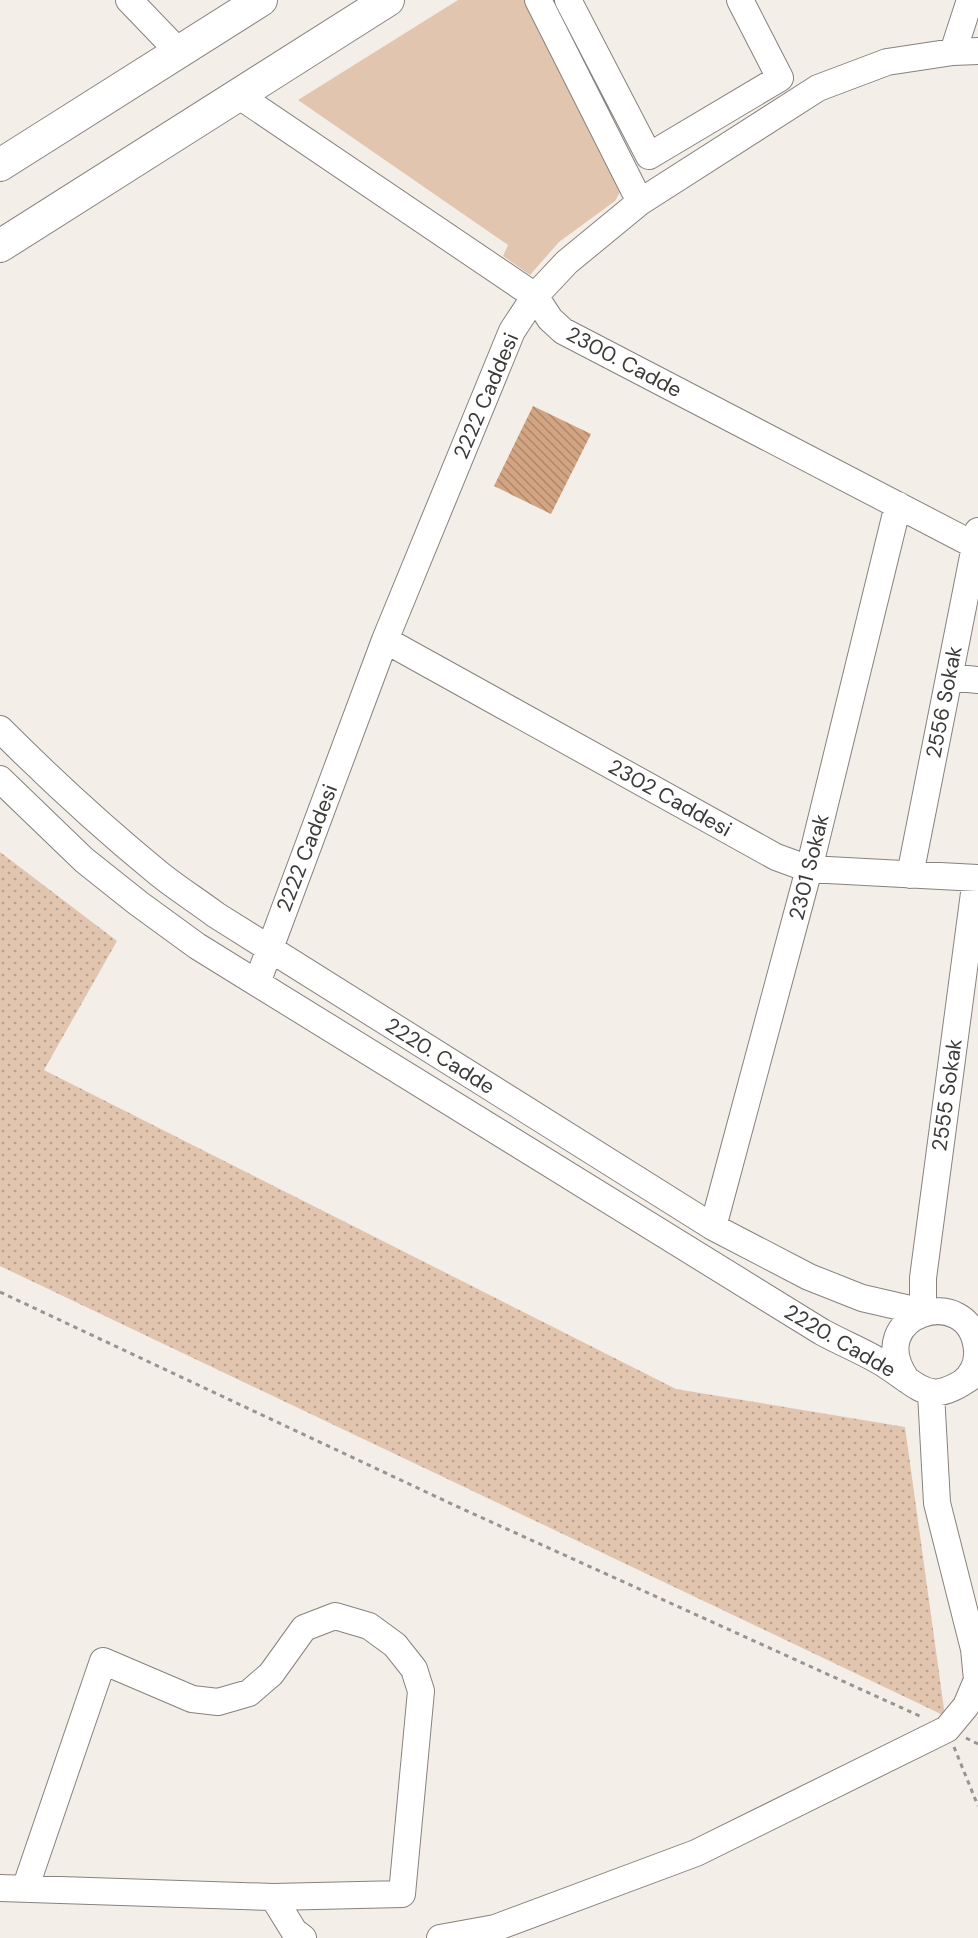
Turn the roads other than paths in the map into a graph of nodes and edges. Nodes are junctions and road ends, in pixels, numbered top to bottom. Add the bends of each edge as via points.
1 (130, 0) edge
2 (261, 0) edge
3 (388, 0) edge
4 (538, 0) edge
5 (568, 0) edge
6 (740, 0) edge
7 (970, 0) edge
8 (978, 51) edge
9 (179, 52) junction
10 (953, 52) junction
11 (238, 95) junction
12 (0, 165) edge
13 (640, 202) junction
14 (0, 246) edge
15 (535, 296) junction
16 (898, 505) junction
17 (977, 540) edge
18 (385, 640) junction
19 (949, 677) junction
20 (978, 680) edge
21 (0, 729) edge
22 (0, 779) edge
23 (809, 869) junction
24 (910, 875) junction
25 (977, 878) edge
26 (269, 948) junction
27 (257, 983) junction
28 (713, 1227) junction
29 (923, 1312) junction
30 (967, 1315) edge
31 (978, 1372) edge
32 (906, 1380) junction
33 (957, 1388) junction
34 (931, 1393) junction
35 (0, 1888) edge
36 (25, 1889) junction
37 (273, 1897) junction
38 (303, 1938) edge
39 (440, 1938) edge

1 - 9 street
2 - 9 main road
3 - 11 main road
4 - 13 street
5 - 6 street via 649,156 780,78
7 - 10 street
8 - 10 street, 2222 Caddesi
9 - 12 main road
10 - 13 street, 2222 Caddesi via 887,62 818,88
11 - 14 main road
11 - 15 street, 2300. Cadde
13 - 15 street, 2222 Caddesi via 567,262
15 - 16 street, 2300. Cadde via 563,331
15 - 18 street, 2222 Caddesi via 512,331
16 - 17 street, 2300. Cadde
16 - 23 street, 2301 Sokak
17 - 19 street, 2556 Sokak
18 - 23 street, 2302 Caddesi via 776,857
18 - 26 street, 2222 Caddesi
19 - 20 street
19 - 24 street, 2556 Sokak
21 - 26 street, 2220. Cadde via 159,873
22 - 27 street, 2220. Cadde via 84,860 138,903
23 - 24 street, 2302 Caddesi
23 - 28 street, 2301 Sokak
24 - 25 street, 2302 Caddesi
25 - 29 street, 2555 Sokak via 923,1278
26 - 27 street, 2222 Caddesi
26 - 28 street, 2220. Cadde
27 - 32 street, 2220. Cadde
28 - 29 street, 2220. Cadde via 809,1277 862,1298
29 - 30 street, 2220. Cadde
29 - 32 street, 2220. Cadde via 906,1323 896,1341 898,1369
30 - 33 street, 2220. Cadde via 978,1355 967,1379
31 - 33 street
32 - 34 street, 2220. Cadde
33 - 34 street
34 - 39 street via 937,1503 972,1639 976,1680 966,1706 946,1729 696,1853 495,1928
35 - 36 street
36 - 37 street
36 - 37 street via 103,1661 192,1699 218,1702 249,1693 271,1674 304,1628 335,1616 369,1626 395,1645 414,1669 422,1691 402,1894
37 - 38 street via 294,1932

